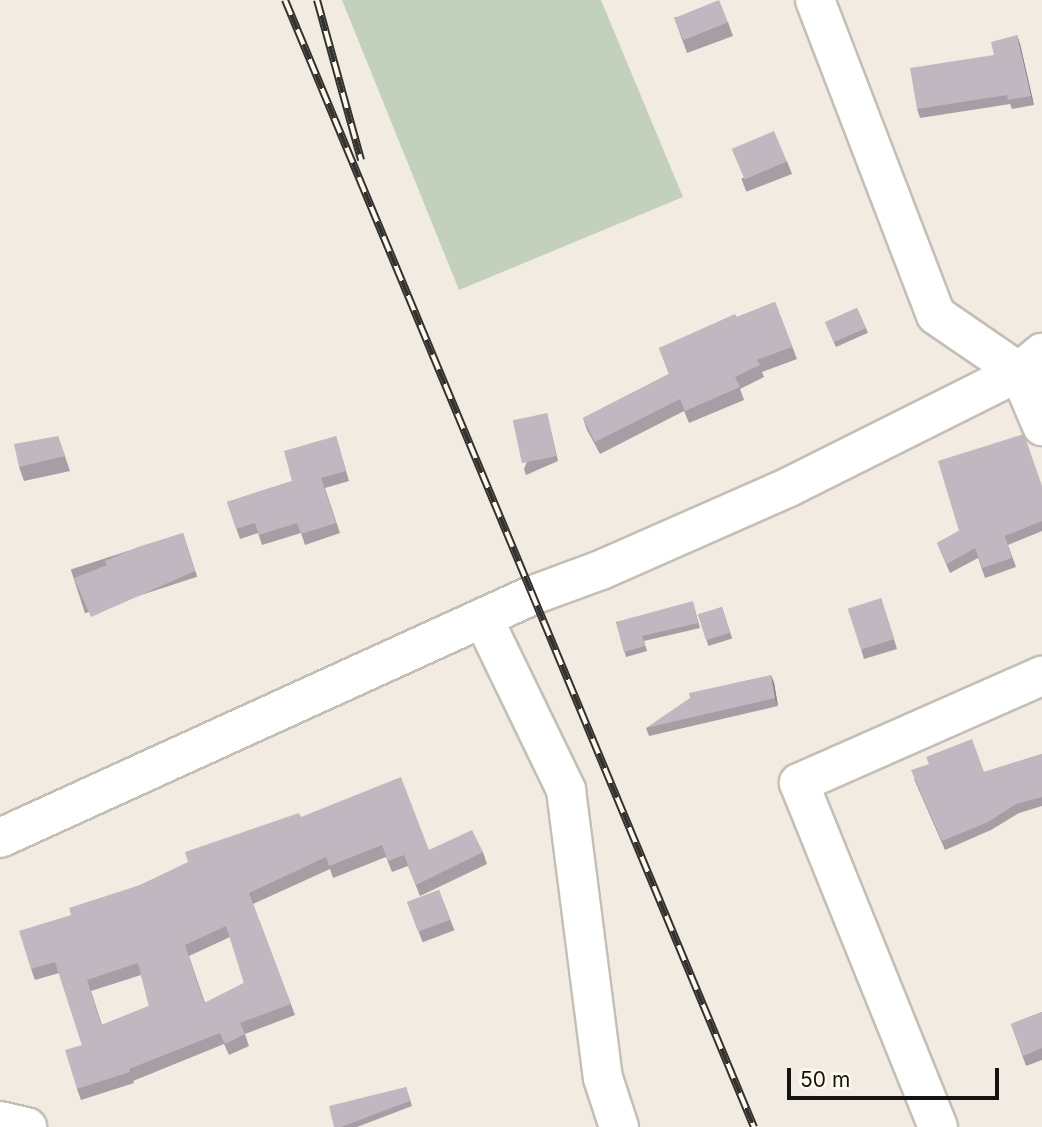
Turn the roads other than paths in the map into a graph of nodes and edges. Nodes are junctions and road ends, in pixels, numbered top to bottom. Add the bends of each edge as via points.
1 (815, 0) edge
2 (1030, 362) edge
3 (1042, 426) edge
4 (484, 618) junction
5 (1042, 676) edge
6 (0, 838) edge
7 (0, 1121) edge
8 (27, 1127) edge
9 (619, 1127) edge
10 (938, 1127) edge

1 - 2 street via 936,315
2 - 3 street
2 - 4 street via 789,487
4 - 6 street
4 - 9 street via 566,790 603,1078
5 - 10 street via 799,783
7 - 8 street

